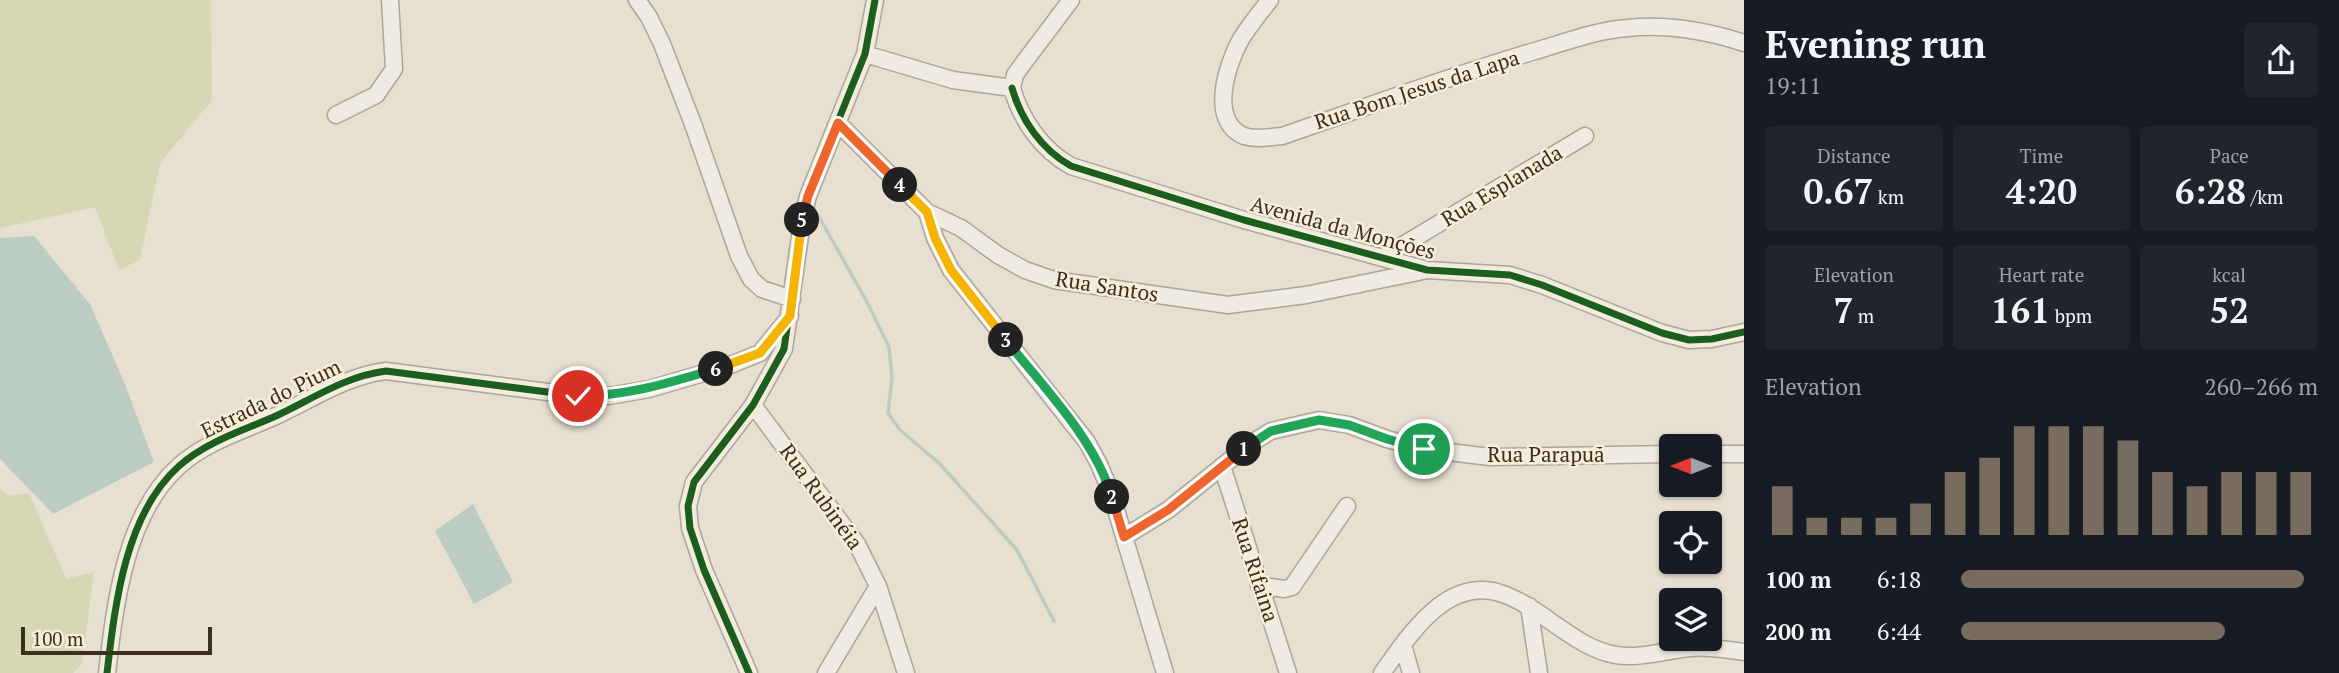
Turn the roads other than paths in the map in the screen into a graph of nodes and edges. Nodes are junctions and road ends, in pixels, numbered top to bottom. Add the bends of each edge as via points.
1 (390, 0) edge
2 (637, 0) edge
3 (875, 0) edge
4 (1071, 0) edge
5 (1270, 0) edge
6 (1744, 43) edge
7 (865, 54) junction
8 (1012, 88) junction
9 (336, 115) dead end
10 (838, 123) junction
11 (1585, 136) dead end
12 (927, 212) junction
13 (1383, 257) junction
14 (1427, 270) junction
15 (792, 299) junction
16 (790, 316) junction
17 (1744, 332) edge
18 (760, 353) junction
19 (776, 364) junction
20 (753, 405) junction
21 (1659, 454) edge
22 (1722, 454) edge
23 (1744, 454) edge
24 (1222, 466) junction
25 (1348, 506) dead end
26 (1124, 537) junction
27 (1259, 585) junction
28 (878, 586) junction
29 (1529, 606) junction
30 (1403, 645) junction
31 (1744, 652) edge
32 (107, 673) edge
33 (749, 673) edge
34 (826, 673) edge
35 (906, 673) edge
36 (1165, 673) edge
37 (1289, 673) edge
38 (1382, 673) edge
39 (1411, 673) edge
40 (1539, 673) edge

1 - 9 street via 394,69 376,95
2 - 15 street via 662,44 739,256 762,289
3 - 7 street
4 - 8 street via 1015,75
5 - 6 street, Rua Bom Jesus da Lapa via 1240,42 1223,96 1227,122 1235,131 1256,138 1282,136 1604,31 1675,28
7 - 8 street via 953,80
7 - 10 street
8 - 13 street, Avenida da Monções via 1020,112 1044,146 1071,166
10 - 12 street, Rua Santos
10 - 15 street via 808,196
11 - 13 street, Rua Esplanada
12 - 14 street, Rua Santos via 961,228 1025,271 1054,280 1228,305 1307,295
12 - 26 street via 951,270 1087,442 1100,464
13 - 14 street, Avenida da Monções
14 - 17 street, Avenida da Monções via 1510,275 1689,340
15 - 16 street
16 - 18 street, Estrada do Pium
16 - 19 street via 785,349
18 - 19 street
18 - 32 street, Estrada do Pium via 728,366 609,396 578,396 399,371 368,373 223,438 180,465 145,511 116,603
19 - 20 street
20 - 28 street, Rua Rubinéia via 857,544
20 - 33 street via 694,482 688,506 704,570
21 - 24 street, Rua Parapuã via 1490,457 1424,449 1319,420 1271,431
22 - 23 street
24 - 26 street, Rua Parapuã via 1168,510
24 - 27 street, Rua Rifaina
25 - 27 street via 1292,587
26 - 36 street
27 - 37 street, Rua Rifaina
28 - 34 street
28 - 35 street, Rua Rubinéia
29 - 30 street via 1501,593 1479,590 1461,595 1426,615
29 - 31 street via 1580,642 1615,655 1702,647
29 - 40 street
30 - 38 street
30 - 39 street

